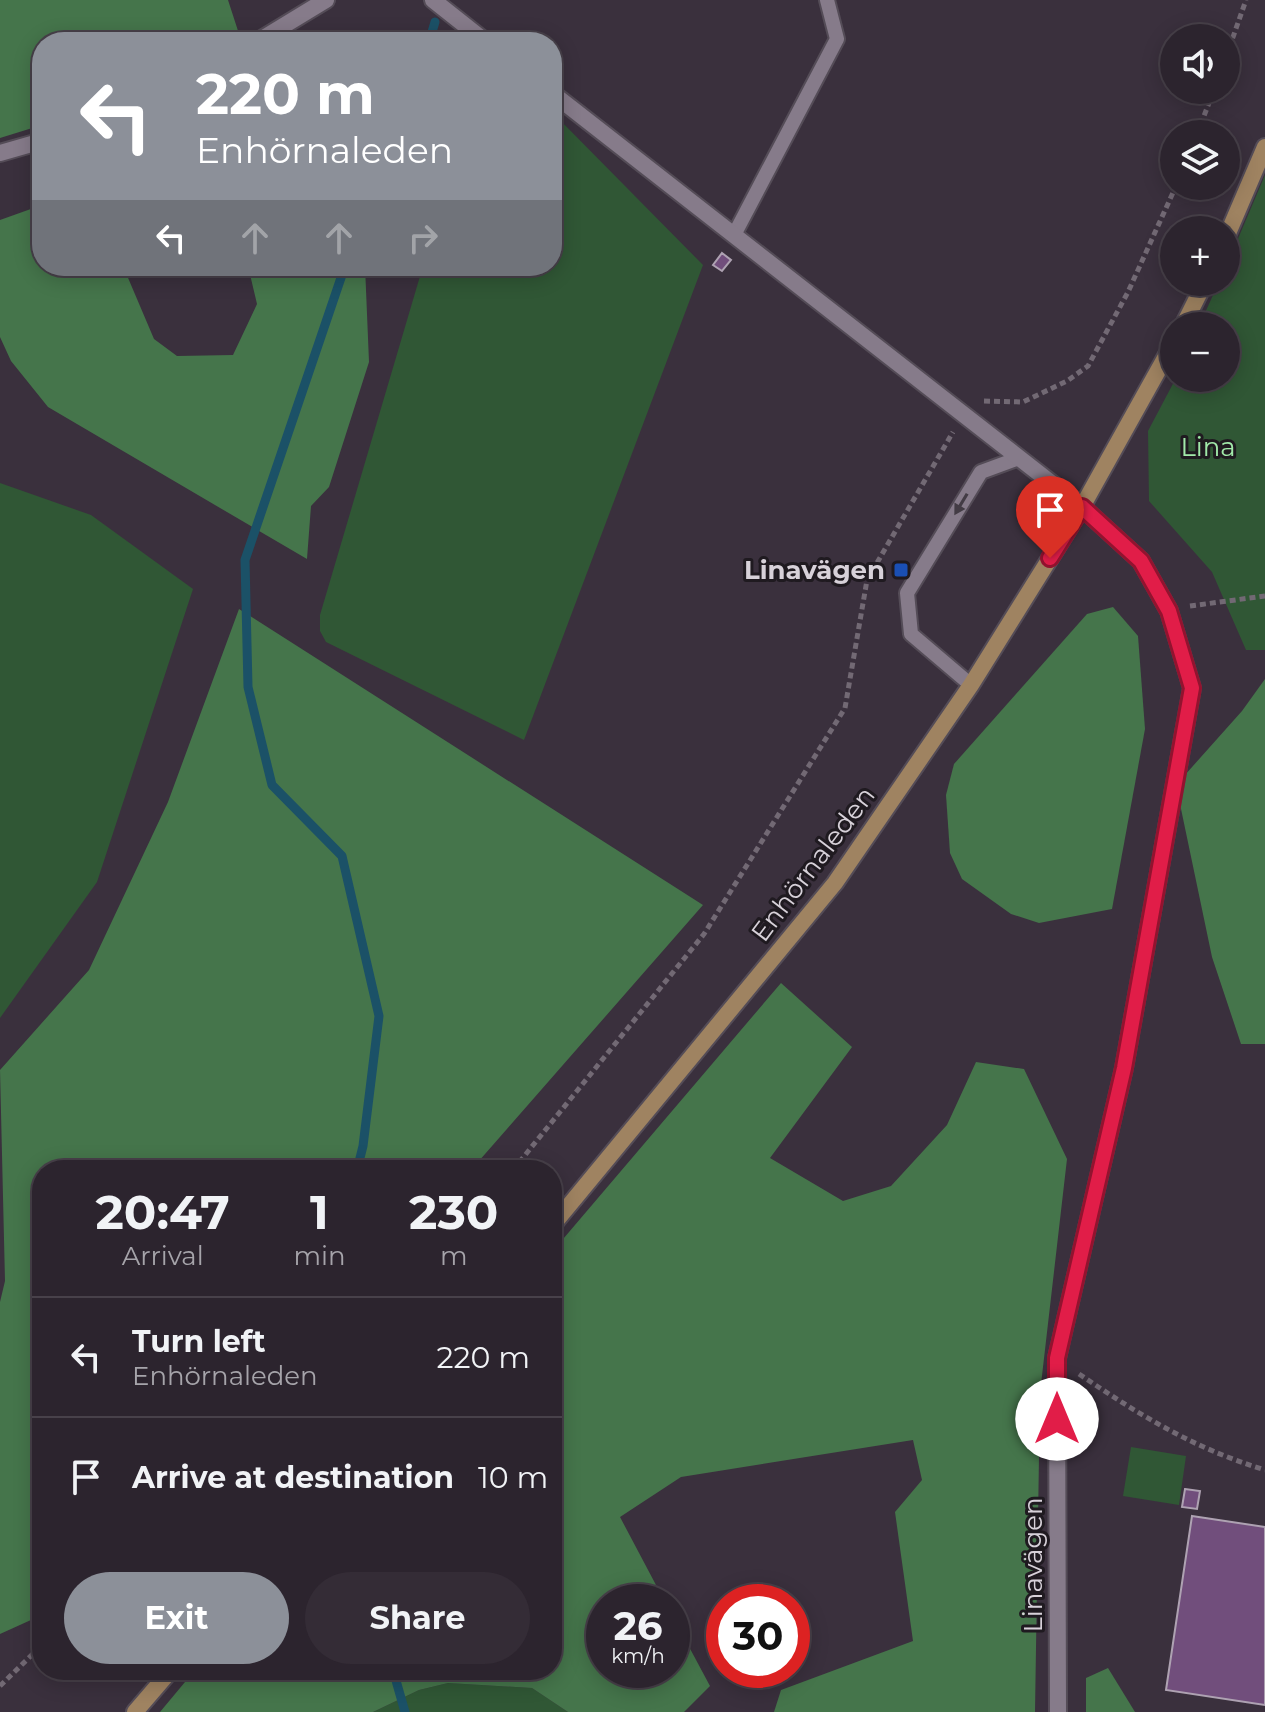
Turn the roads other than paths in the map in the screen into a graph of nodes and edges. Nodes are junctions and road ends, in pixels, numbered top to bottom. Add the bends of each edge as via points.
1 (326, 0) edge
2 (433, 0) edge
3 (827, 0) edge
4 (273, 32) edge
5 (473, 32) edge
6 (562, 101) edge
7 (32, 144) edge
8 (1265, 147) edge
9 (0, 153) edge
10 (1235, 216) edge
11 (734, 235) junction
12 (1160, 367) edge
13 (1019, 458) junction
14 (1082, 507) junction
15 (971, 685) junction
16 (562, 1214) edge
17 (162, 1680) edge
18 (135, 1712) edge
19 (1058, 1712) edge

1 - 4 street
2 - 5 street
3 - 11 lane via 837,39
6 - 11 street, Linavägen
7 - 9 street
8 - 10 street
11 - 13 street, Linavägen
12 - 14 street, Enhörnaleden
13 - 14 street, Linavägen
13 -> 15 lane via 981,472 907,593 911,634
14 - 15 street, Enhörnaleden
14 - 19 street, Linavägen via 1141,561 1169,611 1192,688 1124,1068 1057,1358
15 - 16 street, Enhörnaleden via 835,883
17 - 18 street

